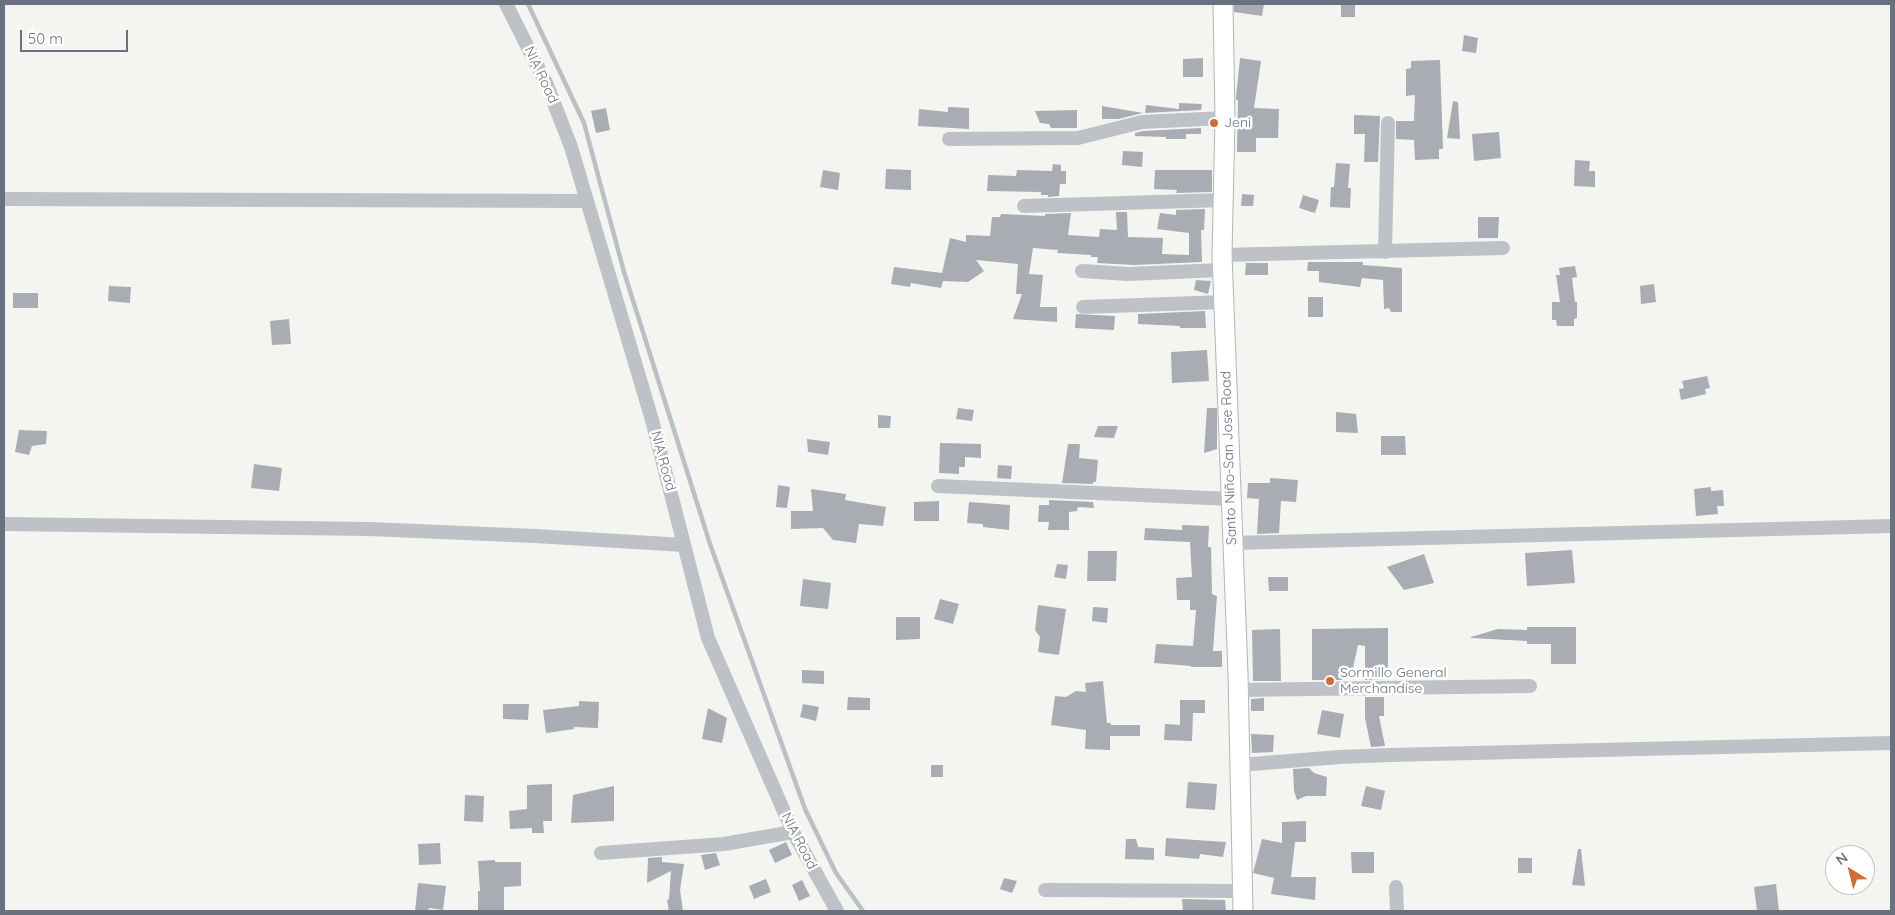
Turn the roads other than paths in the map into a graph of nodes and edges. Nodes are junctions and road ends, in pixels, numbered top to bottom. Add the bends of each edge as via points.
1 (506, 4) edge
2 (1223, 4) edge
3 (1225, 118) junction
4 (1388, 123) dead end
5 (950, 139) dead end
6 (4, 199) edge
7 (1224, 200) junction
8 (587, 202) junction
9 (1024, 206) dead end
10 (1503, 248) dead end
11 (1385, 252) junction
12 (1222, 263) junction
13 (1082, 271) dead end
14 (1224, 302) junction
15 (1083, 307) dead end
16 (938, 486) dead end
17 (1230, 498) junction
18 (4, 524) edge
19 (1891, 526) edge
20 (1232, 543) junction
21 (684, 544) junction
22 (1530, 686) dead end
23 (1237, 690) junction
24 (1891, 743) edge
25 (1239, 765) junction
26 (793, 832) junction
27 (601, 853) dead end
28 (1396, 887) dead end
29 (1045, 890) dead end
30 (1242, 891) junction
31 (837, 911) edge
32 (1243, 911) edge
33 (1397, 911) edge

1 - 8 street, NIA Road via 560,116
2 - 3 main road, Santo Niño-San Jose Road
3 - 5 street via 1142,122 1078,138
3 - 7 main road, Santo Niño-San Jose Road
4 - 11 street
6 - 8 street
7 - 9 street
7 - 12 main road, Santo Niño-San Jose Road
8 - 21 street, NIA Road via 652,420
10 - 11 street
11 - 12 street
12 - 13 street via 1128,274
12 - 14 main road, Santo Niño-San Jose Road
14 - 15 street
14 - 17 main road, Santo Niño-San Jose Road
16 - 17 street
17 - 20 main road, Santo Niño-San Jose Road
18 - 21 street via 369,529
19 - 20 street
20 - 23 main road, Santo Niño-San Jose Road
21 - 26 street, NIA Road via 708,638
22 - 23 street
23 - 25 main road, Santo Niño-San Jose Road
24 - 25 street via 1390,755
25 - 30 main road, Santo Niño-San Jose Road
26 - 27 street via 724,844
26 - 31 street, NIA Road
28 - 33 street
29 - 30 street
30 - 32 main road, Santo Niño-San Jose Road

